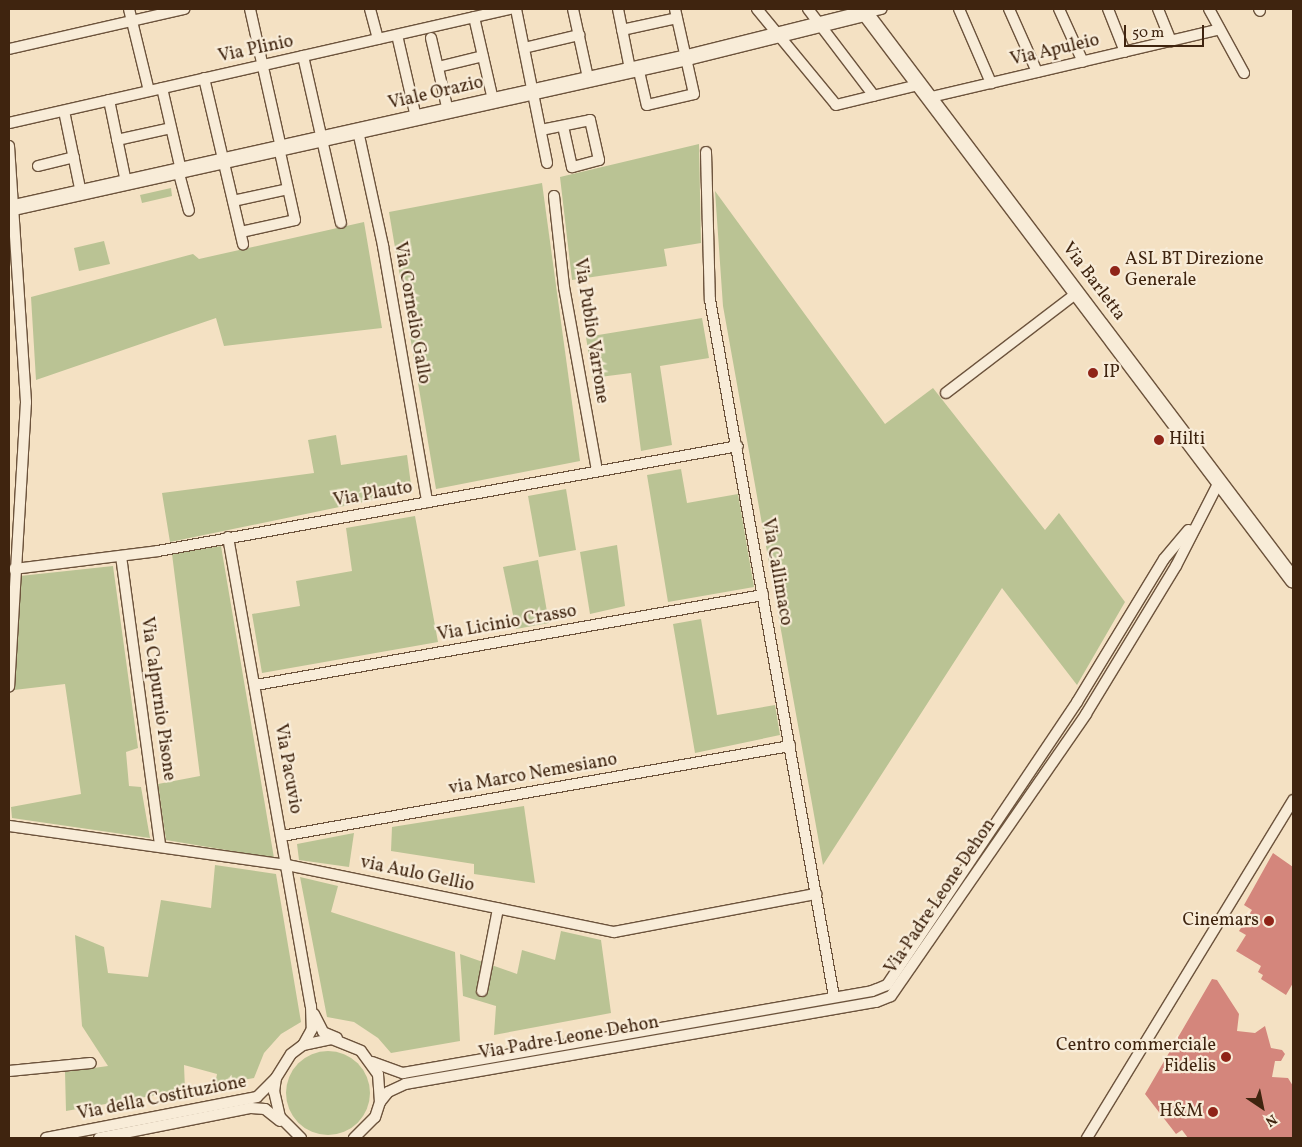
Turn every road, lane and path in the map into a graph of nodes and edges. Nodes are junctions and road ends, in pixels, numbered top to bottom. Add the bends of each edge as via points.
1 (129, 9) edge
2 (184, 9) edge
3 (250, 9) edge
4 (370, 9) edge
5 (510, 9) edge
6 (516, 9) edge
7 (573, 9) edge
8 (618, 9) edge
9 (757, 9) edge
10 (808, 9) edge
11 (882, 9) edge
12 (959, 9) edge
13 (1010, 9) edge
14 (1059, 9) edge
15 (1108, 9) edge
16 (1158, 9) edge
17 (1209, 9) edge
18 (863, 11) edge
19 (676, 13) edge
20 (474, 17) junction
21 (132, 21) junction
22 (822, 25) junction
23 (622, 30) junction
24 (1218, 30) junction
25 (397, 35) junction
26 (579, 35) junction
27 (779, 36) junction
28 (431, 38) dead end
29 (378, 39) junction
30 (1172, 41) junction
31 (524, 48) junction
32 (9, 49) edge
33 (1125, 52) junction
34 (303, 56) junction
35 (483, 56) junction
36 (686, 57) junction
37 (1083, 62) junction
38 (263, 65) junction
39 (438, 67) junction
40 (634, 68) junction
41 (1037, 72) junction
42 (1244, 73) dead end
43 (204, 78) junction
44 (588, 78) junction
45 (990, 83) junction
46 (162, 88) junction
47 (148, 91) junction
48 (532, 91) junction
49 (923, 91) junction
50 (874, 96) junction
51 (108, 100) junction
52 (492, 100) junction
53 (64, 110) junction
54 (448, 111) junction
55 (416, 117) junction
56 (9, 123) edge
57 (562, 126) junction
58 (171, 128) junction
59 (541, 130) junction
60 (358, 131) junction
61 (321, 139) junction
62 (117, 140) junction
63 (9, 146) edge
64 (280, 148) junction
65 (706, 152) dead end
66 (74, 157) junction
67 (224, 160) junction
68 (547, 163) dead end
69 (38, 166) dead end
70 (180, 170) junction
71 (126, 182) junction
72 (288, 189) junction
73 (81, 193) junction
74 (554, 196) dead end
75 (233, 201) junction
76 (12, 207) edge
77 (189, 211) dead end
78 (341, 222) dead end
79 (240, 232) junction
80 (243, 244) dead end
81 (1078, 292) junction
82 (946, 393) dead end
83 (738, 446) junction
84 (597, 471) junction
85 (1219, 482) junction
86 (427, 502) junction
87 (1197, 519) junction
88 (228, 537) junction
89 (121, 556) junction
90 (14, 569) junction
91 (1293, 580) edge
92 (763, 595) junction
93 (256, 684) junction
94 (9, 686) edge
95 (790, 746) junction
96 (1293, 800) edge
97 (9, 826) edge
98 (282, 836) junction
99 (160, 846) junction
100 (287, 864) junction
101 (816, 894) junction
102 (498, 909) junction
103 (482, 991) dead end
104 (834, 996) junction
105 (311, 1006) junction
106 (347, 1043) junction
107 (303, 1045) junction
108 (372, 1062) junction
109 (91, 1064) dead end
110 (9, 1071) edge
111 (276, 1078) junction
112 (380, 1102) junction
113 (290, 1131) junction
114 (46, 1138) edge
115 (99, 1138) edge
116 (301, 1138) edge
117 (354, 1138) edge
118 (1087, 1138) edge

1 - 21 street
2 - 21 street
3 - 38 street
4 - 29 street
5 - 20 street, Via Plinio
6 - 31 street
7 - 26 street
8 - 23 street
9 - 27 street
10 - 22 street
11 - 18 street
12 - 45 street
13 - 41 street
14 - 37 street
15 - 33 street
16 - 30 street
17 - 24 street
18 - 22 street, Viale Orazio
18 - 49 street, Via Barletta
19 - 23 street
19 - 36 street
20 - 25 street, Via Plinio
20 - 35 street
21 - 32 street
21 - 47 street
22 - 27 street, Viale Orazio
22 - 50 street
23 - 40 street
24 - 30 street, Via Apuleio
24 - 42 street
25 - 29 street, Via Plinio
25 - 55 street
26 - 31 street
26 - 44 street
27 - 36 street, Viale Orazio
27 - 50 street, Via Apuleio via 836,104
28 - 39 street
29 - 34 street, Via Plinio
30 - 33 street, Via Apuleio
31 - 48 street
33 - 37 street, Via Apuleio
34 - 38 street, Via Plinio
34 - 61 street
35 - 39 street
35 - 52 street
36 - 40 street, Viale Orazio
36 - 40 street via 694,94 647,105
37 - 41 street, Via Apuleio
38 - 43 street, Via Plinio
38 - 64 street
39 - 54 street
40 - 44 street, Viale Orazio
41 - 45 street, Via Apuleio
43 - 46 street, Via Plinio
43 - 67 street
44 - 48 street, Viale Orazio
45 - 49 street, Via Apuleio
46 - 47 street, Via Plinio
46 - 58 street
47 - 51 street, Via Plinio
48 - 52 street, Viale Orazio
48 - 59 street
49 - 50 street, Via Apuleio
49 - 81 street, Via Barletta
51 - 53 street, Via Plinio
51 - 62 street
52 - 54 street, Viale Orazio
53 - 56 street, Via Plinio
53 - 66 street
54 - 55 street, Viale Orazio
55 - 60 street, Viale Orazio
57 - 57 street via 590,120 599,160 572,167
57 - 59 street
58 - 62 street
58 - 70 street
59 - 68 street
60 - 61 street, Viale Orazio
60 - 86 street, Via Cornelio Gallo via 383,246
61 - 64 street, Viale Orazio
61 - 78 street
62 - 71 street
63 - 76 street
64 - 67 street, Viale Orazio
64 - 72 street
65 - 83 street, Via Callimaco via 710,300
66 - 69 street
66 - 73 street
67 - 70 street, Viale Orazio
67 - 75 street
70 - 71 street, Viale Orazio
70 - 77 street
71 - 73 street, Viale Orazio
72 - 75 street
72 - 79 street via 295,220
73 - 76 street, Viale Orazio
74 - 84 street, Via Publio Varrone via 564,287
75 - 79 street
76 - 90 street via 26,402
79 - 80 street
81 - 82 street
81 - 85 street, Via Barletta
83 - 84 street, Via Plauto
83 - 92 street, Via Callimaco
84 - 86 street, Via Plauto
85 - 87 street, Via Padre Leone Dehon
85 - 91 street, Via Barletta
86 - 88 street, Via Plauto
87 - 104 street, Via Padre Leone Dehon via 1164,558 1077,702 893,978 880,988
87 - 112 street, Via Padre Leone Dehon via 1176,566 1086,714 891,996 405,1084 388,1092
88 - 89 street, Via Plauto
88 - 93 street, Via Pacuvio
89 - 90 street, Via Plauto
89 - 99 street, Via Calpurnio Pisone
90 - 94 street
92 - 93 street, Via Licinio Crasso
92 - 95 street, Via Callimaco
93 - 98 street, Via Pacuvio
95 - 98 street, via Marco Nemesiano
95 - 101 street, Via Callimaco
96 - 118 street
97 - 99 street, via Aulo Gellio
98 - 100 street, Via Pacuvio
99 - 100 street, via Aulo Gellio
100 - 102 street, via Aulo Gellio
100 - 105 street, Via Pacuvio
101 - 102 street, via Aulo Gellio via 614,932
101 - 104 street, Via Callimaco
102 - 103 street
104 - 108 street, Via Padre Leone Dehon via 403,1073
105 - 106 street, Via Pacuvio via 322,1032
105 - 107 street, Via Pacuvio via 312,1029
106 - 107 street via 332,1039
106 - 108 street
107 - 111 street, Via della Costituzione via 291,1054
108 - 112 street via 378,1074
109 - 110 street
111 - 113 street, Via della Costituzione via 275,1105
111 - 114 street, Via della Costituzione via 257,1096
112 - 117 street via 375,1117
113 - 115 street, Via della Costituzione via 274,1114 260,1107
113 - 116 street, Via della Costituzione

